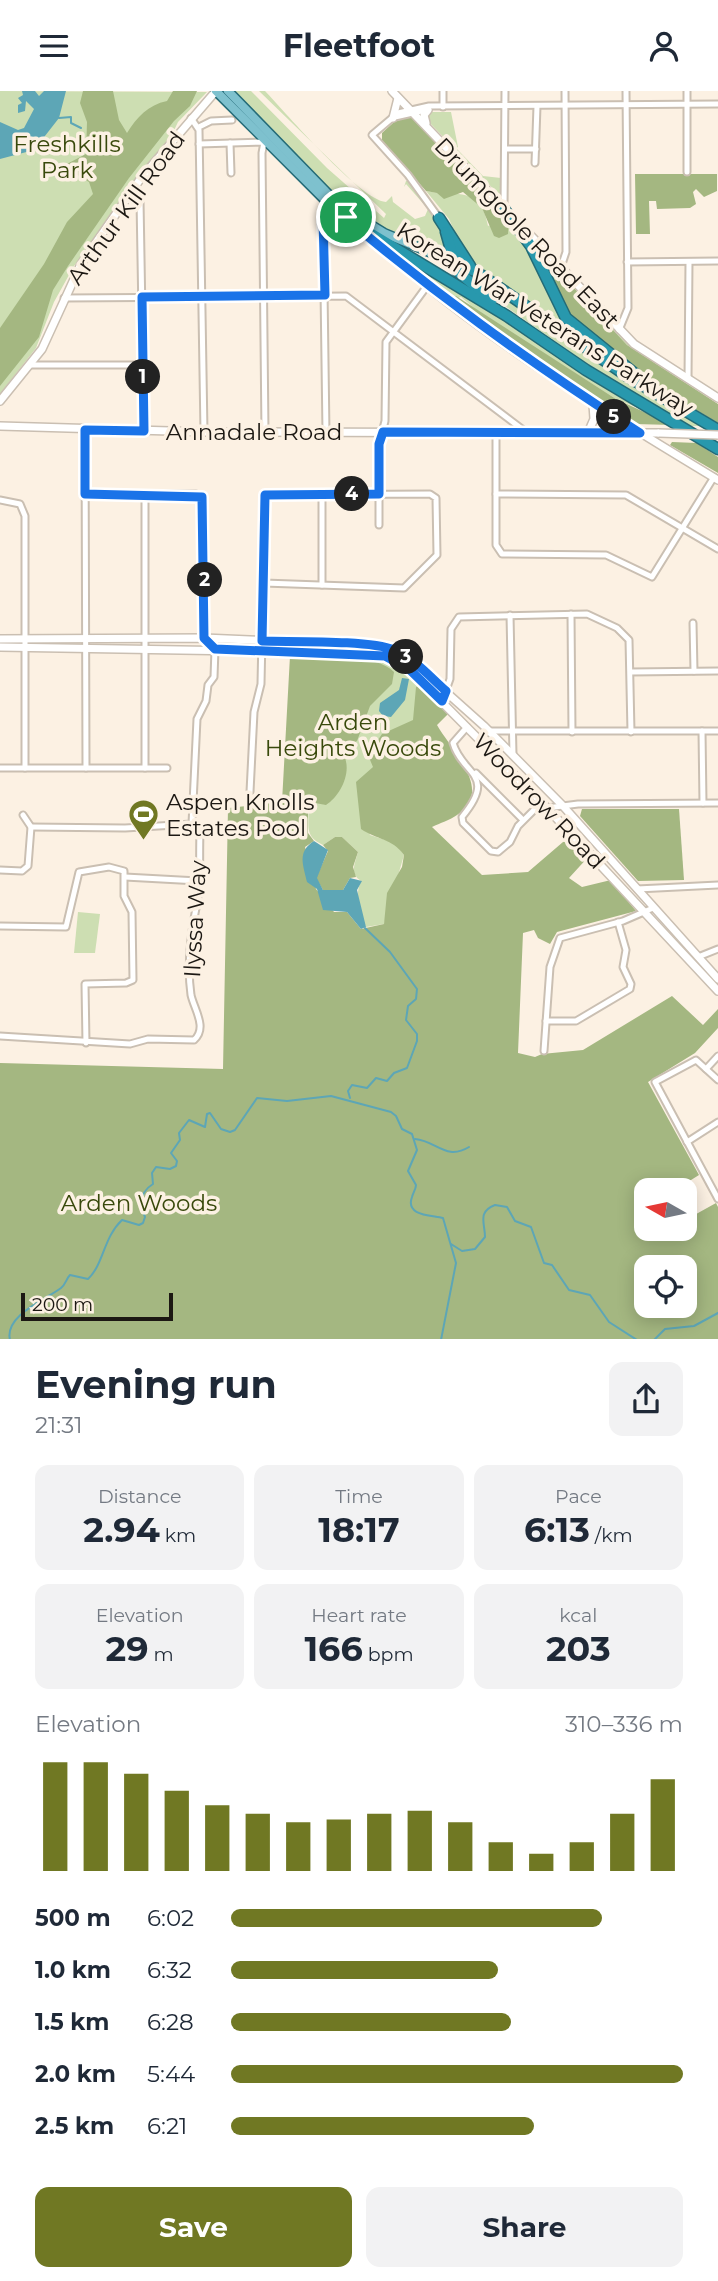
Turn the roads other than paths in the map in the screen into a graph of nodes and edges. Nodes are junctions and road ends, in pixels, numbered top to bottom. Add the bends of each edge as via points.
1 (216, 91) edge
2 (228, 91) edge
3 (443, 91) edge
4 (505, 91) edge
5 (565, 91) edge
6 (626, 91) edge
7 (687, 91) edge
8 (395, 94) edge
9 (687, 104) junction
10 (718, 104) edge
11 (626, 105) junction
12 (537, 106) junction
13 (565, 106) junction
14 (440, 107) junction
15 (505, 107) junction
16 (428, 110) junction
17 (412, 111) junction
18 (191, 118) junction
19 (393, 118) junction
20 (232, 120) dead end
21 (199, 127) junction
22 (427, 127) junction
23 (536, 140) junction
24 (545, 140) dead end
25 (264, 142) junction
26 (230, 143) junction
27 (199, 144) junction
28 (506, 149) junction
29 (536, 149) junction
30 (535, 163) dead end
31 (687, 172) dead end
32 (230, 173) dead end
33 (135, 190) junction
34 (328, 203) junction
35 (505, 209) junction
36 (439, 218) junction
37 (352, 222) junction
38 (446, 232) junction
39 (431, 253) junction
40 (689, 261) junction
41 (718, 261) edge
42 (453, 262) junction
43 (627, 262) junction
44 (561, 267) junction
45 (475, 271) junction
46 (427, 286) junction
47 (325, 295) junction
48 (263, 296) junction
49 (64, 297) junction
50 (142, 297) junction
51 (202, 297) junction
52 (620, 330) junction
53 (393, 331) junction
54 (553, 348) junction
55 (32, 365) junction
56 (143, 365) junction
57 (688, 379) junction
58 (718, 398) edge
59 (0, 401) edge
60 (593, 404) junction
61 (701, 420) junction
62 (0, 426) edge
63 (85, 430) junction
64 (144, 431) junction
65 (204, 432) junction
66 (265, 432) junction
67 (383, 432) junction
68 (496, 432) junction
69 (526, 432) junction
70 (718, 432) edge
71 (326, 433) junction
72 (588, 433) junction
73 (640, 433) junction
74 (718, 449) edge
75 (716, 478) edge
76 (85, 494) junction
77 (145, 494) junction
78 (322, 494) junction
79 (379, 494) junction
80 (496, 494) junction
81 (0, 500) edge
82 (379, 525) dead end
83 (683, 528) junction
84 (718, 549) edge
85 (264, 583) junction
86 (322, 585) junction
87 (570, 614) junction
88 (510, 615) junction
89 (694, 623) dead end
90 (204, 638) junction
91 (0, 639) edge
92 (144, 639) junction
93 (262, 641) junction
94 (25, 643) junction
95 (85, 643) junction
96 (0, 647) edge
97 (143, 648) junction
98 (215, 649) junction
99 (262, 650) junction
100 (694, 671) junction
101 (718, 671) edge
102 (631, 672) junction
103 (446, 691) junction
104 (442, 701) junction
105 (467, 727) junction
106 (489, 731) junction
107 (512, 731) junction
108 (702, 731) junction
109 (718, 731) edge
110 (572, 732) junction
111 (631, 732) junction
112 (513, 755) junction
113 (0, 768) edge
114 (25, 768) junction
115 (86, 768) junction
116 (145, 768) junction
117 (167, 768) dead end
118 (476, 773) junction
119 (250, 792) dead end
120 (703, 803) junction
121 (718, 803) edge
122 (544, 806) junction
123 (563, 806) junction
124 (23, 815) dead end
125 (523, 820) junction
126 (192, 824) junction
127 (31, 827) junction
128 (0, 870) edge
129 (125, 877) junction
130 (198, 881) junction
131 (718, 885) edge
132 (637, 889) junction
133 (653, 908) junction
134 (645, 914) junction
135 (618, 922) junction
136 (0, 926) edge
137 (718, 949) edge
138 (698, 957) junction
139 (688, 962) junction
140 (718, 979) edge
141 (718, 991) edge
142 (546, 1021) junction
143 (0, 1036) edge
144 (86, 1042) junction
145 (544, 1051) dead end
146 (718, 1056) edge
147 (706, 1069) junction
148 (718, 1080) edge
149 (718, 1122) edge
150 (687, 1142) junction
151 (718, 1199) edge

1 - 18 street, Arthur Kill Road
1 - 25 main road
2 - 39 main road via 340,206 376,229
3 - 14 street, Drumgoole Road East
4 - 15 street
5 - 13 street
6 - 11 street
7 - 9 street
8 - 17 street, Drumgoole Road East
8 - 19 street
9 - 10 street
9 - 11 street
9 - 31 street
11 - 13 street
11 - 43 street
12 - 13 street
12 - 15 street
12 - 23 street
13 - 44 street via 566,252
14 - 15 street
14 - 16 street
14 - 17 street
15 - 28 street
16 - 17 street
16 - 22 street via 424,115
17 - 19 street
17 - 22 street, Drumgoole Road East
18 - 21 street
18 - 33 street, Arthur Kill Road
19 - 36 street via 372,135
20 - 21 street
21 - 27 street
22 - 35 street, Drumgoole Road East
23 - 24 street
23 - 29 street
25 - 26 street
25 - 34 main road
25 - 48 street
26 - 27 street
26 - 32 street
27 - 51 street
28 - 29 street
28 - 35 street
29 - 30 street
33 - 49 street, Arthur Kill Road via 81,264
33 - 50 street via 140,200
34 - 37 main road
34 - 47 street via 323,218
35 - 44 street, Drumgoole Road East
35 - 61 highway via 529,242 555,301 570,322
36 - 38 main road
36 - 45 highway
37 - 46 street
37 - 54 highway, Korean War Veterans Parkway
38 - 39 main road via 445,250
38 - 42 highway
39 - 42 main road
40 - 41 street
40 - 43 street
40 - 57 street
42 - 45 highway, Korean War Veterans Parkway
42 - 54 highway via 463,278
43 - 52 street via 628,311
44 - 52 street, Drumgoole Road East
45 - 61 highway, Korean War Veterans Parkway via 627,376
46 - 53 street
46 - 60 street
47 - 48 street
47 - 53 street via 351,299
47 - 71 street
48 - 51 street
48 - 66 street
49 - 50 street
49 - 55 street, Arthur Kill Road
50 - 51 street
50 - 56 street
51 - 65 street
52 - 57 street, Drumgoole Road East via 650,356
53 - 67 street via 385,346
53 - 69 street
54 - 74 highway, Korean War Veterans Parkway
55 - 56 street
55 - 59 street, Arthur Kill Road
56 - 64 street
57 - 58 street, Drumgoole Road East
60 - 72 street via 594,419
60 - 73 street
61 - 70 highway, Korean War Veterans Parkway
62 - 63 street, Annadale Road
63 - 64 street, Annadale Road
63 - 76 street
64 - 65 street, Annadale Road
65 - 66 street, Annadale Road
66 - 71 street, Annadale Road
67 - 68 street, Annadale Road
67 - 71 street, Annadale Road
67 - 79 street
68 - 69 street, Annadale Road
68 - 80 street
69 - 72 street, Annadale Road
70 - 73 street, Annadale Road, bridge
72 - 73 street, Annadale Road
73 - 75 street
75 - 83 street
76 - 77 street
76 - 95 street
77 - 90 street via 196,494 204,499
77 - 92 street
78 - 79 street
78 - 85 street via 265,495
78 - 86 street
79 - 82 street
79 - 86 street via 435,496 437,555 404,588
80 - 83 street via 626,495
80 - 83 street via 499,553 606,555 652,577
81 - 94 street via 20,504 25,516
83 - 84 street
85 - 86 street
85 - 93 street
87 - 88 street
87 - 102 street via 597,617 625,634
87 - 110 street
88 - 103 street via 467,614 453,622
88 - 107 street
89 - 100 street
90 - 92 street, Woodrow Road
90 - 93 street, Woodrow Road
90 - 98 street
91 - 94 street, Woodrow Road
92 - 95 street, Woodrow Road
92 - 97 street
93 - 99 street
93 - 103 street, Woodrow Road via 393,650
94 - 95 street, Woodrow Road
94 - 96 street, Woodrow Road
94 - 114 street
95 - 97 street, Woodrow Road
95 - 115 street
97 - 98 street, Woodrow Road
97 - 116 street
98 - 99 street, Woodrow Road
98 - 126 street, Ilyssa Way via 214,677 197,719
99 - 104 street, Woodrow Road via 385,656 409,669
99 - 119 street
100 - 101 street
100 - 102 street
102 - 111 street
103 - 104 street
103 - 106 street, Woodrow Road
104 - 105 street, Woodrow Road
105 - 118 street via 453,745
105 - 122 street, Woodrow Road
106 - 107 street
106 - 112 street, Woodrow Road
107 - 110 street
107 - 112 street
108 - 109 street
108 - 111 street
108 - 120 street
110 - 111 street
112 - 123 street, Woodrow Road
113 - 114 street
114 - 115 street
115 - 116 street
116 - 117 street
118 - 125 street
118 - 125 street via 475,799 462,821 491,851 501,851
120 - 121 street
120 - 123 street
122 - 123 street
122 - 125 street
122 - 134 street, Woodrow Road
123 - 132 street, Woodrow Road
124 - 127 street
126 - 127 street
126 - 130 street, Ilyssa Way via 200,833
127 - 128 street via 27,868
129 - 130 street
129 - 136 street via 120,867 79,872 66,927
129 - 144 street via 124,896 132,912 132,980 85,985
130 - 144 street, Ilyssa Way via 192,918 191,993 199,1016 198,1038 130,1044
131 - 132 street
132 - 133 street, Woodrow Road
133 - 134 street
133 - 138 street, Woodrow Road
134 - 135 street
134 - 139 street, Woodrow Road
135 - 142 street via 559,940 550,967
135 - 142 street via 630,989 576,1021
137 - 138 street
138 - 139 street
138 - 140 street, Woodrow Road
139 - 141 street, Woodrow Road
142 - 145 street
143 - 144 street, Ilyssa Way
146 - 147 street
147 - 148 street
147 - 150 street via 696,1060 654,1082
149 - 150 street
150 - 151 street

